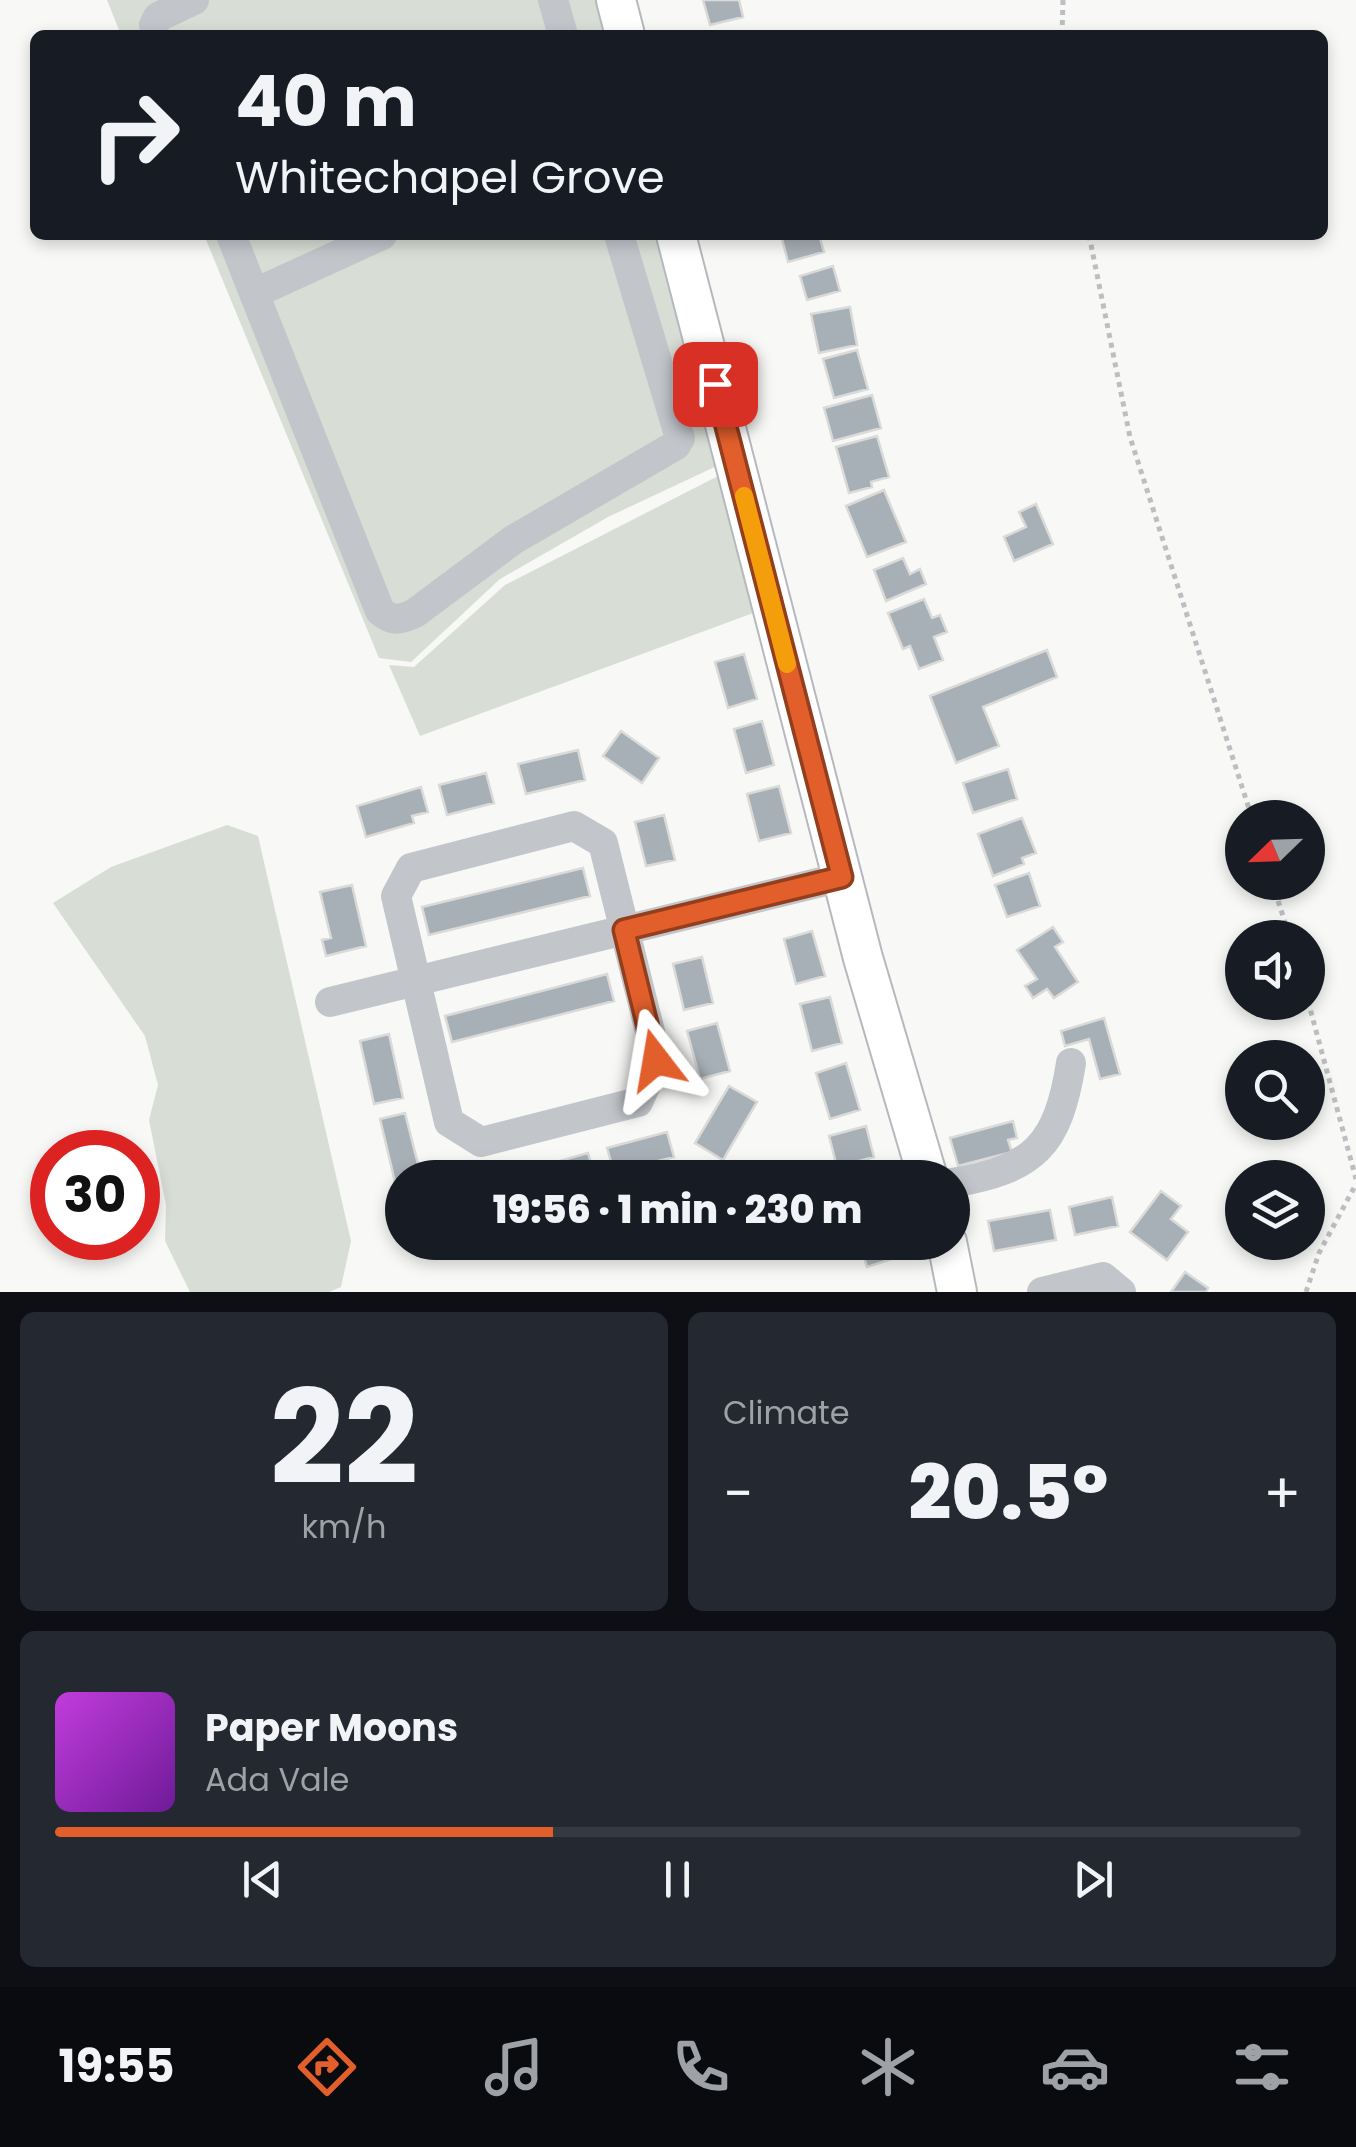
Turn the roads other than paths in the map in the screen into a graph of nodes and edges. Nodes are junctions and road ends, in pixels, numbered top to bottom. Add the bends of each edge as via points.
1 (194, 0) edge
2 (554, 0) edge
3 (616, 0) edge
4 (152, 30) edge
5 (561, 30) edge
6 (624, 30) edge
7 (234, 240) edge
8 (371, 240) edge
9 (621, 240) edge
10 (677, 240) edge
11 (254, 293) junction
12 (842, 877) junction
13 (624, 930) junction
14 (416, 981) junction
15 (330, 1002) dead end
16 (1071, 1063) dead end
17 (923, 1160) edge
18 (970, 1179) edge
19 (951, 1260) edge
20 (957, 1292) edge
21 (1042, 1292) edge
22 (1121, 1292) edge

1 - 4 street via 158,17
2 - 5 street
3 - 6 main road
7 - 11 street
8 - 11 street
9 - 11 street via 680,438 400,620 380,611
10 - 12 main road
12 - 13 street
12 - 17 main road
13 - 14 street
13 - 14 street via 603,843 574,826 411,868 396,896
13 - 14 street via 656,1060 638,1102 482,1142 449,1122
14 - 15 street
16 - 18 street via 1057,1122 1034,1154
19 - 20 main road
21 - 22 street via 1103,1277

